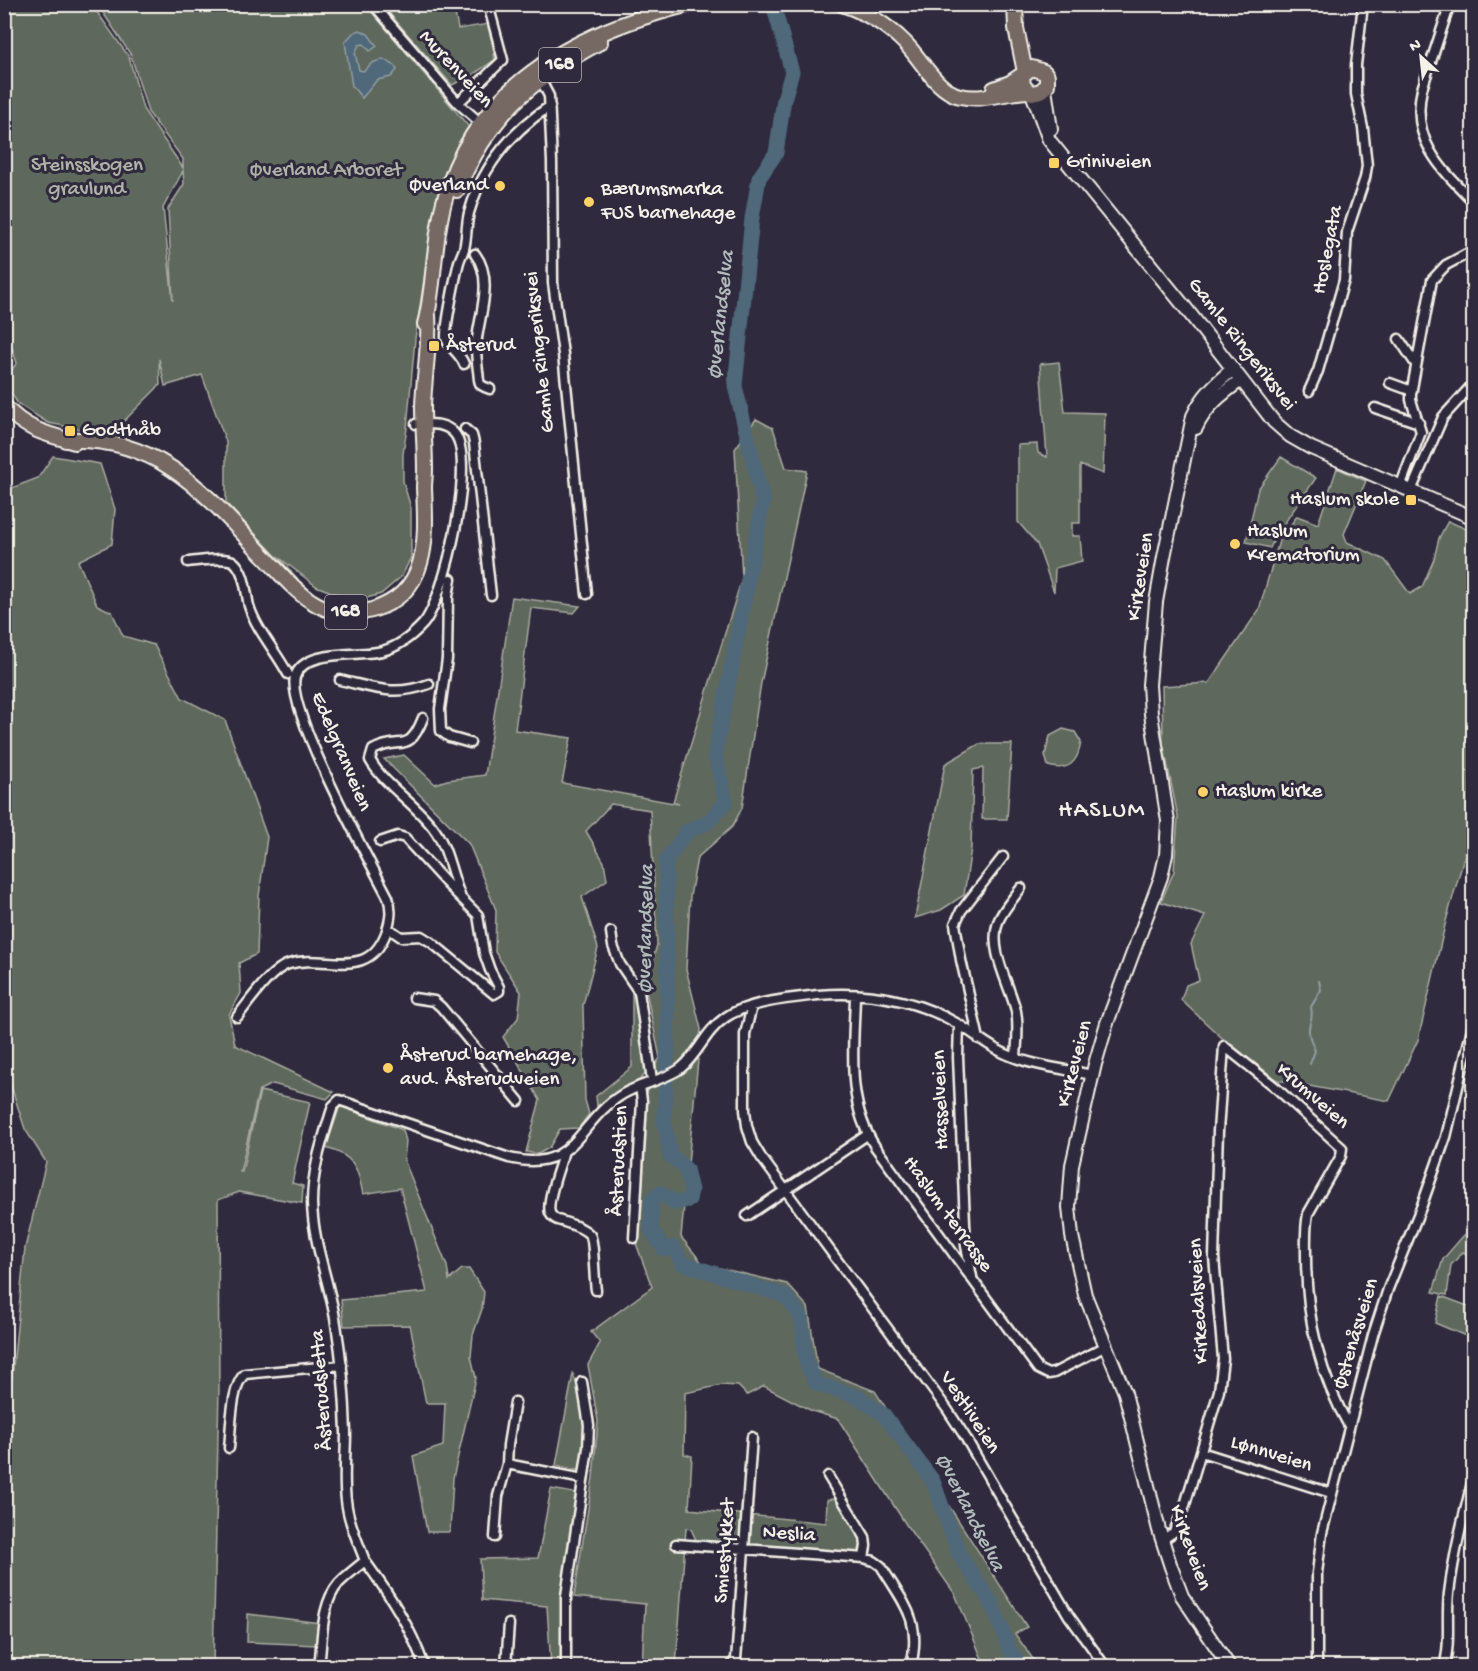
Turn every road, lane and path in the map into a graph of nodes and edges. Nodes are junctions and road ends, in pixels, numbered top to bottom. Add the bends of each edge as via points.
1 (373, 4) edge
2 (488, 4) edge
3 (690, 4) edge
4 (842, 4) edge
5 (1363, 4) edge
6 (1450, 4) edge
7 (1015, 10) edge
8 (1041, 69) junction
9 (537, 74) junction
10 (1024, 74) junction
11 (1035, 91) junction
12 (978, 96) junction
13 (458, 103) junction
14 (550, 106) junction
15 (485, 127) junction
16 (1472, 197) edge
17 (1473, 250) edge
18 (475, 254) dead end
19 (1399, 339) dead end
20 (1416, 363) junction
21 (464, 364) dead end
22 (1233, 369) junction
23 (1241, 380) junction
24 (1390, 383) dead end
25 (1473, 383) edge
26 (490, 389) dead end
27 (1309, 392) dead end
28 (1412, 392) junction
29 (4, 406) edge
30 (1375, 408) dead end
31 (1419, 423) junction
32 (420, 424) junction
33 (465, 429) dead end
34 (1185, 454) junction
35 (1405, 489) junction
36 (1473, 518) edge
37 (188, 562) dead end
38 (451, 579) dead end
39 (587, 594) dead end
40 (491, 595) dead end
41 (288, 674) dead end
42 (340, 680) dead end
43 (429, 684) dead end
44 (423, 718) dead end
45 (470, 743) dead end
46 (380, 842) dead end
47 (1003, 857) dead end
48 (1021, 888) dead end
49 (461, 899) junction
50 (388, 928) junction
51 (611, 932) dead end
52 (855, 995) junction
53 (414, 998) dead end
54 (753, 1006) junction
55 (237, 1017) dead end
56 (1473, 1020) edge
57 (959, 1024) junction
58 (979, 1039) junction
59 (1224, 1046) joint
60 (1016, 1057) junction
61 (1092, 1075) junction
62 (652, 1080) junction
63 (640, 1086) junction
64 (519, 1101) dead end
65 (867, 1135) junction
66 (563, 1154) junction
67 (786, 1191) junction
68 (747, 1216) dead end
69 (634, 1238) dead end
70 (972, 1281) junction
71 (596, 1290) dead end
72 (1106, 1346) junction
73 (342, 1365) junction
74 (582, 1382) dead end
75 (515, 1402) dead end
76 (1349, 1426) junction
77 (752, 1437) dead end
78 (229, 1448) dead end
79 (1201, 1452) junction
80 (507, 1464) junction
81 (1473, 1475) edge
82 (828, 1476) dead end
83 (583, 1479) junction
84 (1332, 1493) junction
85 (495, 1537) dead end
86 (1162, 1540) junction
87 (676, 1544) dead end
88 (745, 1550) junction
89 (864, 1558) junction
90 (365, 1561) junction
91 (508, 1624) dead end
92 (319, 1666) edge
93 (424, 1666) edge
94 (506, 1666) edge
95 (566, 1666) edge
96 (731, 1666) edge
97 (911, 1666) edge
98 (1105, 1666) edge
99 (1229, 1666) edge
100 (1317, 1666) edge
101 (1444, 1666) edge

1 - 13 street, Murenveien
2 - 13 street via 502,60
3 - 9 main road, 168 via 632,20 580,42
4 - 12 main road via 886,27 946,89 961,96
5 - 27 street, Hoslegata via 1356,94 1367,166 1347,232 1344,280
6 - 16 street via 1422,89 1419,123 1432,154
7 - 8 main road
7 - 10 main road
8 - 10 main road via 1032,68
8 - 11 main road via 1048,80
9 - 14 street, Gamle Ringeriksvei
9 - 15 main road, 168 via 510,92
10 - 11 main road via 1023,84
10 - 12 main road
11 - 12 main road
11 - 22 main road, Gamle Ringeriksvei via 1047,115 1056,150
13 - 15 street, Murenveien
14 - 21 street via 532,118 497,155 475,195 446,332 448,344
14 - 39 street, Gamle Ringeriksvei via 553,283
15 - 32 main road, 168 via 440,230 419,360
17 - 20 street via 1446,265 1432,280
18 - 26 street via 484,281 476,358 479,381
19 - 20 street
20 - 28 street
22 - 23 main road, Gamle Ringeriksvei
22 - 34 main road, Kirkeveien via 1197,408
23 - 34 main road, Kirkeveien via 1207,409
23 - 35 main road, Gamle Ringeriksvei via 1290,436
24 - 28 street
25 - 35 street via 1443,417
28 - 31 street
29 - 32 main road, 168 via 44,434 147,453 177,471 293,586 311,601 340,612 366,612 385,604 402,592 419,567 427,531 420,473
30 - 31 street
31 - 35 street via 1420,438
32 - 50 street, Edelgranveien via 439,424 451,430 459,440 462,456 456,531 433,606 425,622 397,645 382,651 314,659 295,678 294,694 303,720 388,897
33 - 40 street via 474,443
34 - 61 main road, Kirkeveien via 1156,602 1149,685 1168,821 1166,855
35 - 36 main road, Gamle Ringeriksvei
37 - 41 street, Edelgranveien via 235,562 261,634
38 - 45 street via 441,731
42 - 43 street via 398,692
44 - 49 street via 411,740 379,747 373,750 370,760 435,830
46 - 49 street via 405,838
47 - 58 street, Hasselveien via 955,924
48 - 60 street via 1002,914 996,930 1004,979 1018,1021
49 - 50 street via 478,915 484,953 499,987 494,994 431,942 421,936 401,937
50 - 55 street via 380,947 363,960 282,967
51 - 62 street via 620,964 639,992
52 - 54 street via 818,995
52 - 57 street via 907,1002
52 - 65 street, Haslum terrasse via 854,1087
53 - 64 street via 434,1001 441,1007
54 - 62 street via 736,1011 716,1025 686,1063
54 - 67 street, Vestliveien via 745,1034 747,1126 761,1157
56 - 76 street, Østenåsveien via 1446,1137 1380,1311
57 - 58 street
57 - 70 street, Hasselveien via 966,1246
58 - 60 street
59 - 76 street, Krumveien via 1342,1148 1308,1214 1306,1278 1310,1314 1328,1386
59 - 79 street, Kirkedalsveien via 1214,1257 1223,1359 1220,1391
60 - 61 street
61 - 72 main road, Kirkeveien via 1072,1165 1069,1207 1081,1278
62 - 63 street
63 - 66 street via 599,1112
63 - 69 street, Åsterudstien
65 - 67 street
65 - 70 street, Haslum terrasse
66 - 71 street via 550,1213 556,1220 579,1227 591,1236
66 - 73 street, Åsterudsletta via 548,1160 509,1158 339,1100 333,1106 318,1155 312,1205
67 - 68 street
67 - 98 street, Vestliveien via 947,1409 1069,1616
70 - 72 street, Haslum terrasse via 1042,1372 1062,1370
72 - 86 main road, Kirkeveien via 1129,1406
73 - 78 street via 245,1374 235,1394
73 - 90 street, Åsterudsletta via 346,1501
74 - 83 street via 589,1425
75 - 80 street
76 - 84 street, Østenåsveien
77 - 88 street, Smiestykket
79 - 84 street, Lønnveien
79 - 86 street, Kirkedalsveien via 1174,1532
80 - 83 street
80 - 85 street via 498,1496
81 - 101 street via 1454,1562
82 - 89 street via 865,1537
83 - 95 street via 566,1596
84 - 100 street, Østenåsveien via 1318,1552
86 - 99 main road, Kirkeveien via 1182,1596
87 - 88 street, Neslia
88 - 89 street, Neslia
88 - 96 street, Smiestykket via 737,1647
89 - 97 street via 881,1566 912,1620 915,1650
90 - 92 street via 338,1585 329,1600
90 - 93 street, Åsterudsletta via 395,1604
91 - 94 street

